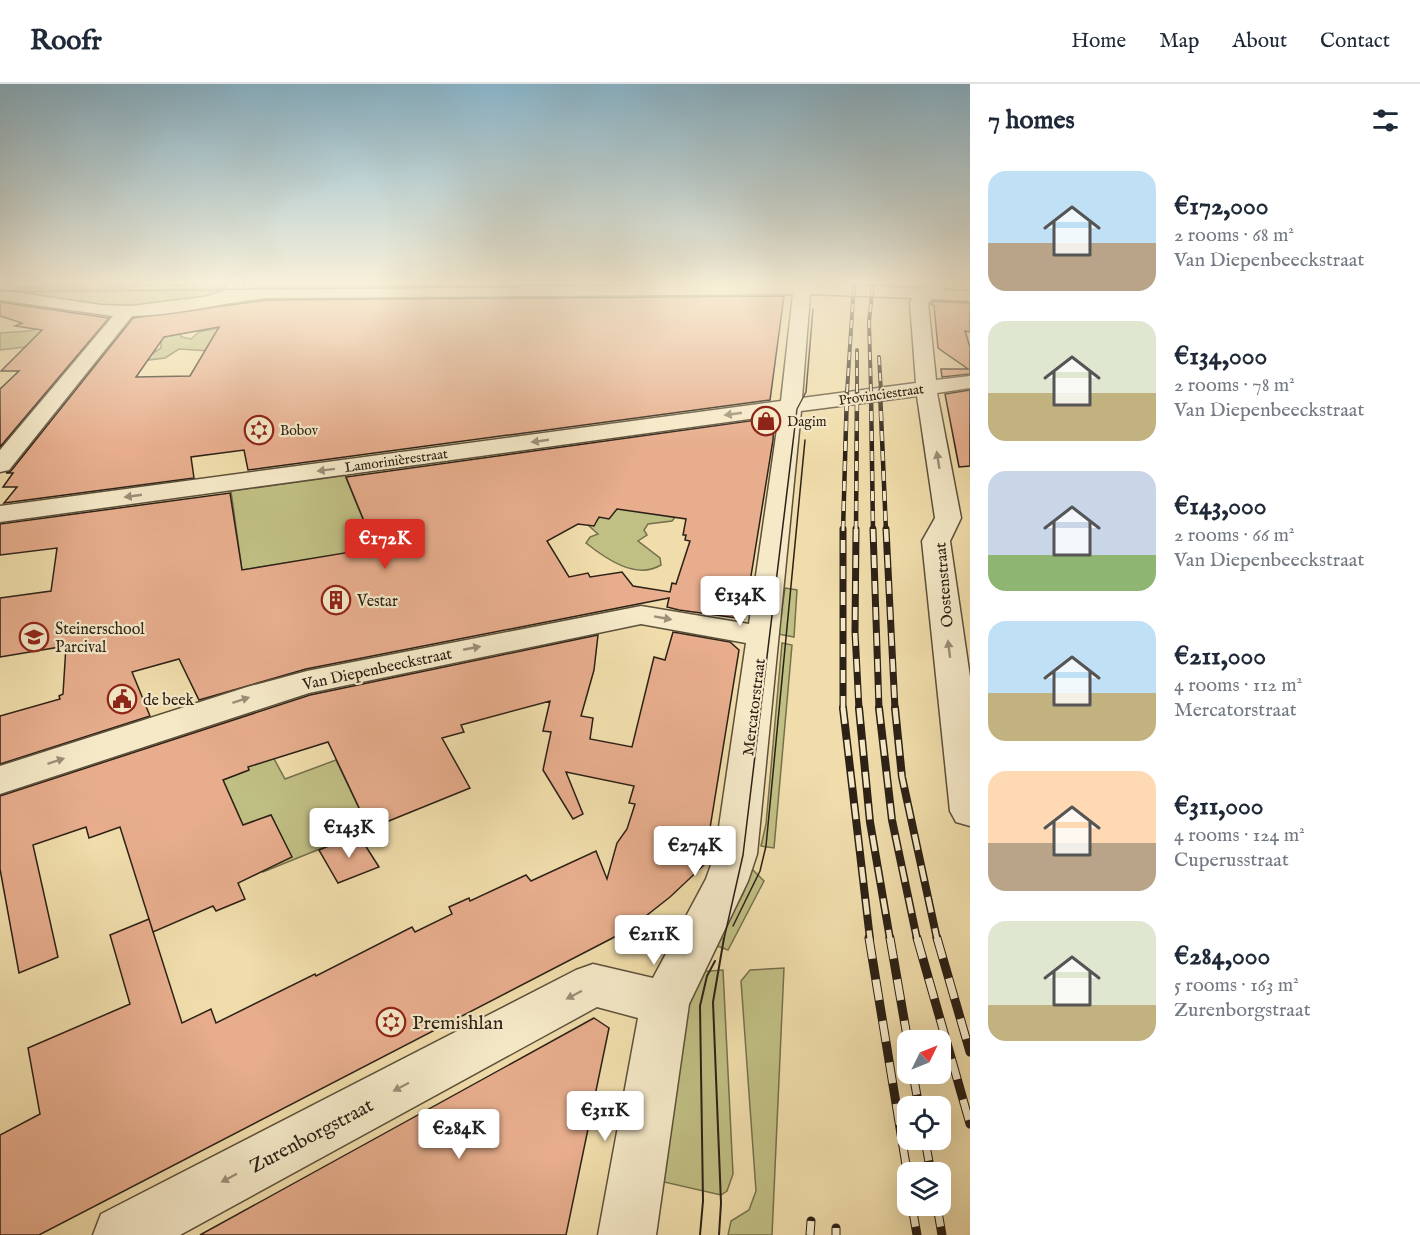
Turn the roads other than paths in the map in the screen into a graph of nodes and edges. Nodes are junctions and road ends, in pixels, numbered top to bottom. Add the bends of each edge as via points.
1 (105, 338) edge
2 (798, 338) edge
3 (922, 338) edge
4 (970, 382) edge
5 (926, 388) junction
6 (791, 406) junction
7 (0, 465) edge
8 (0, 514) edge
9 (956, 532) edge
10 (764, 636) junction
11 (0, 780) edge
12 (970, 811) edge
13 (664, 1003) junction
14 (122, 1235) edge
15 (627, 1235) edge

1 - 7 street
2 - 6 street, Mercatorstraat
3 - 5 street, Oostenstraat
4 - 5 street, Provinciestraat
5 - 6 street, Provinciestraat
9 -> 5 street, Oostenstraat via 948,518
6 -> 8 street, Lamorinièrestraat
6 - 10 street, Mercatorstraat
12 -> 9 street, Oostenstraat via 936,541
11 -> 10 street, Van Diepenbeeckstraat via 307,682 641,615
10 - 13 street, Mercatorstraat via 733,868
13 -> 14 street, Zurenborgstraat via 593,985
13 - 15 street, Mercatorstraat

